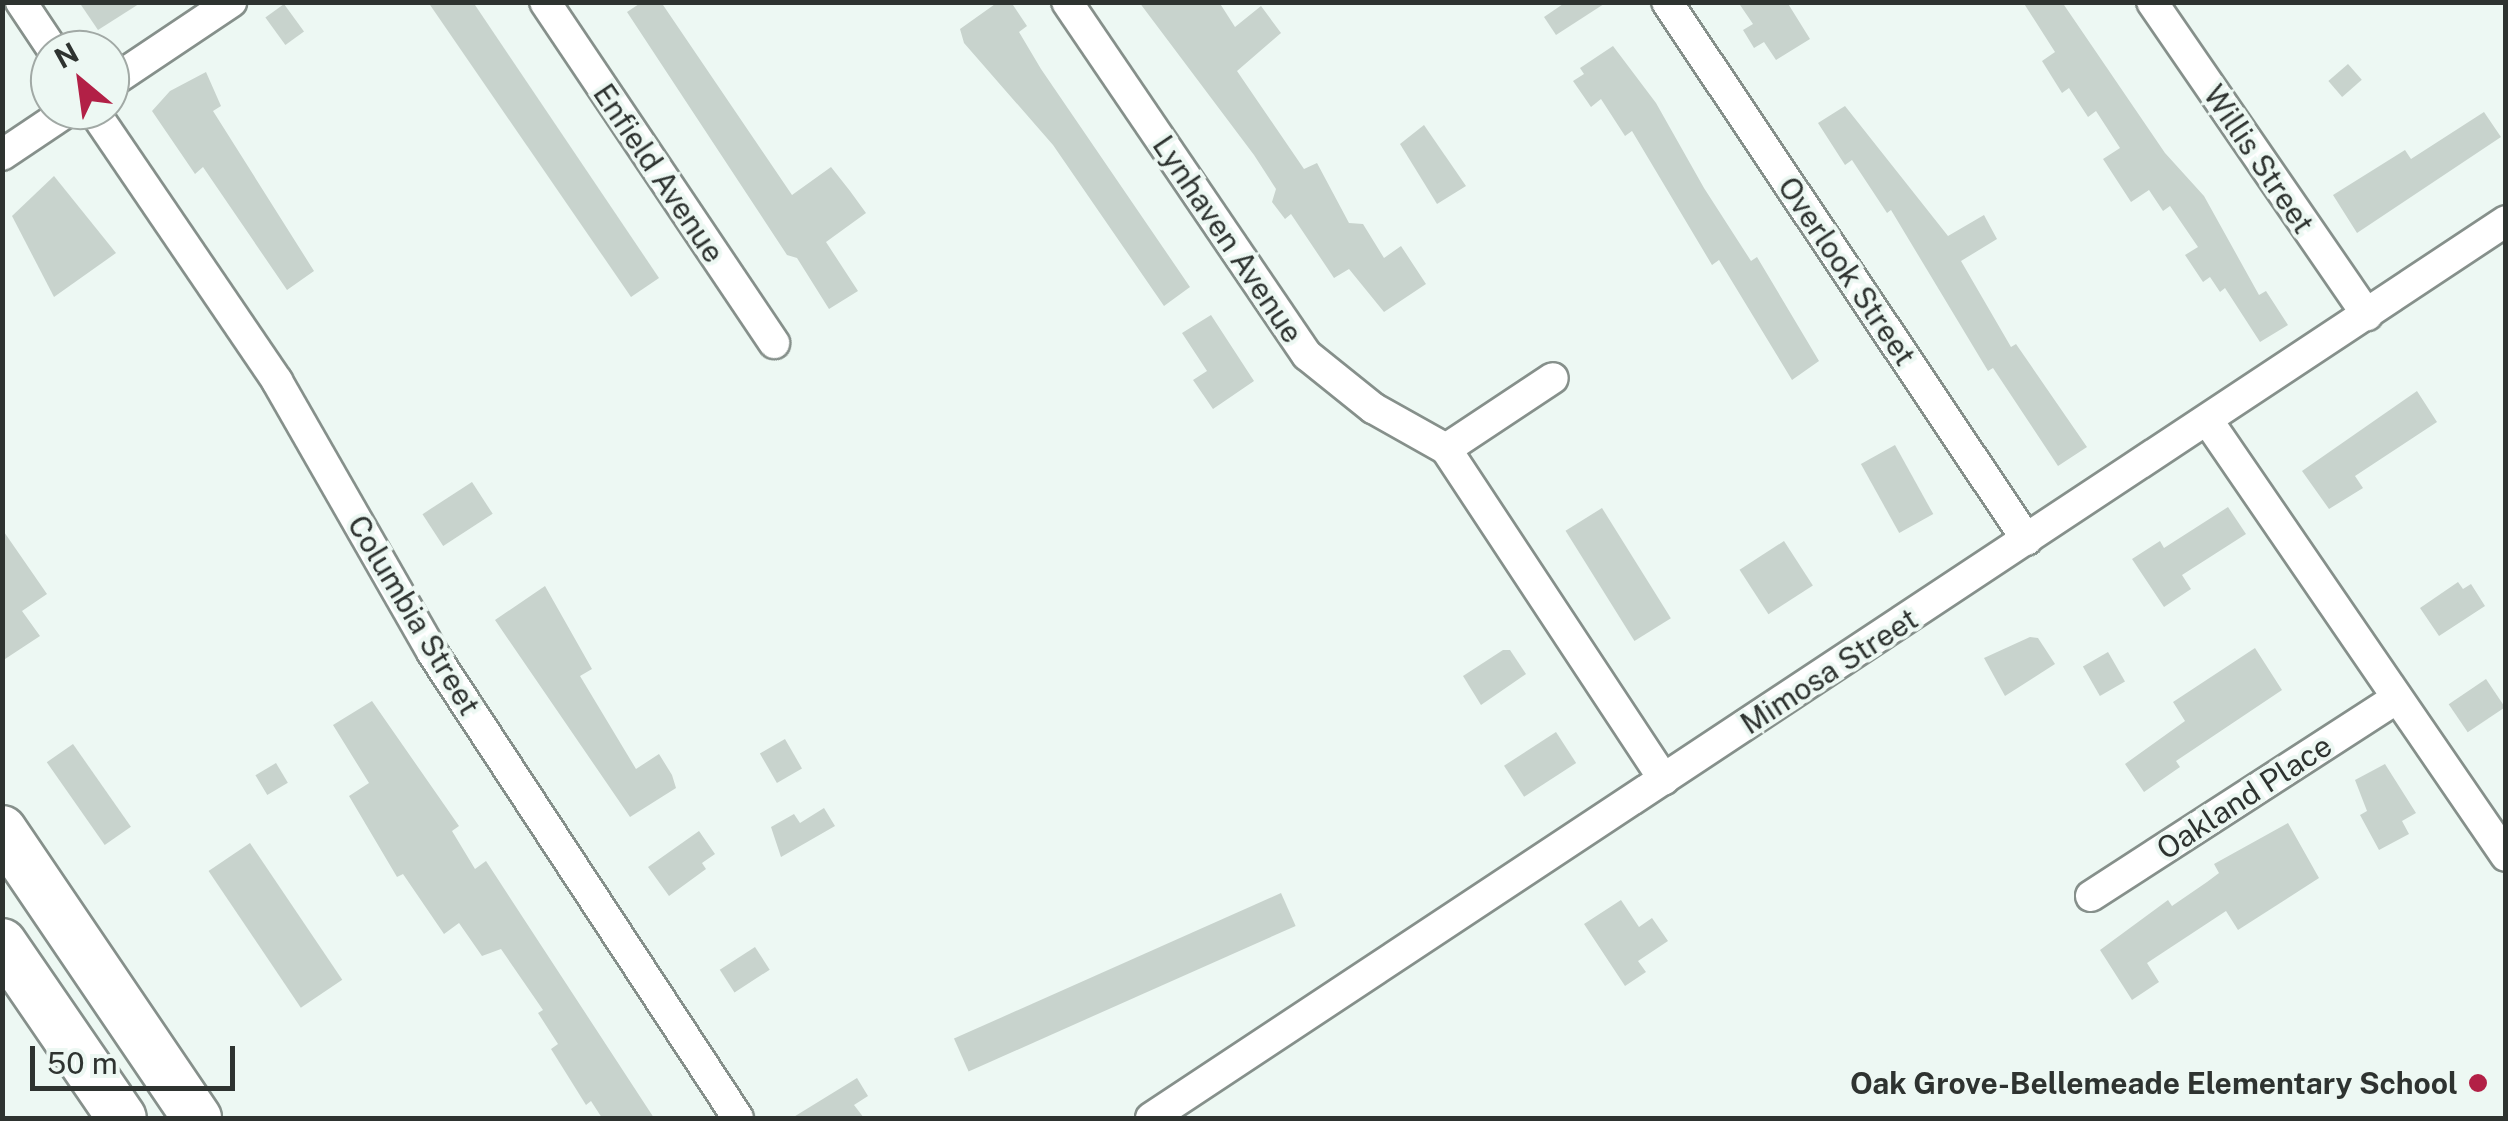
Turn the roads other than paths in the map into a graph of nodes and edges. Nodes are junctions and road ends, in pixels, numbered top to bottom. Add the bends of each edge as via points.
1 (21, 2) edge
2 (231, 2) edge
3 (545, 2) edge
4 (1068, 2) edge
5 (1667, 2) edge
6 (2152, 2) edge
7 (40, 30) edge
8 (130, 70) edge
9 (40, 130) edge
10 (107, 130) edge
11 (2, 155) edge
12 (2506, 221) edge
13 (2366, 315) junction
14 (774, 344) dead end
15 (1553, 378) dead end
16 (2208, 422) junction
17 (1446, 449) junction
18 (2027, 540) junction
19 (2396, 699) junction
20 (1664, 780) junction
21 (2, 830) edge
22 (2506, 856) edge
23 (2091, 896) dead end
24 (2, 943) edge
25 (122, 1118) edge
26 (197, 1118) edge
27 (738, 1118) edge
28 (1150, 1118) edge

1 - 7 street
2 - 8 street
3 - 14 street, Enfield Avenue
4 - 17 street, Lynhaven Avenue via 1307,356 1373,408
5 - 18 street, Overlook Street
6 - 13 street, Willis Street
9 - 11 street
10 - 27 street, Columbia Street via 277,381 432,652
12 - 13 street, Mimosa Street
13 - 16 street, Mimosa Street
15 - 17 street
16 - 18 street, Mimosa Street
16 - 19 street
17 - 20 street, Lynhaven Avenue
18 - 20 street, Mimosa Street
19 - 22 street
19 - 23 street, Oakland Place
20 - 28 street, Mimosa Street
21 - 26 main road
24 - 25 main road

